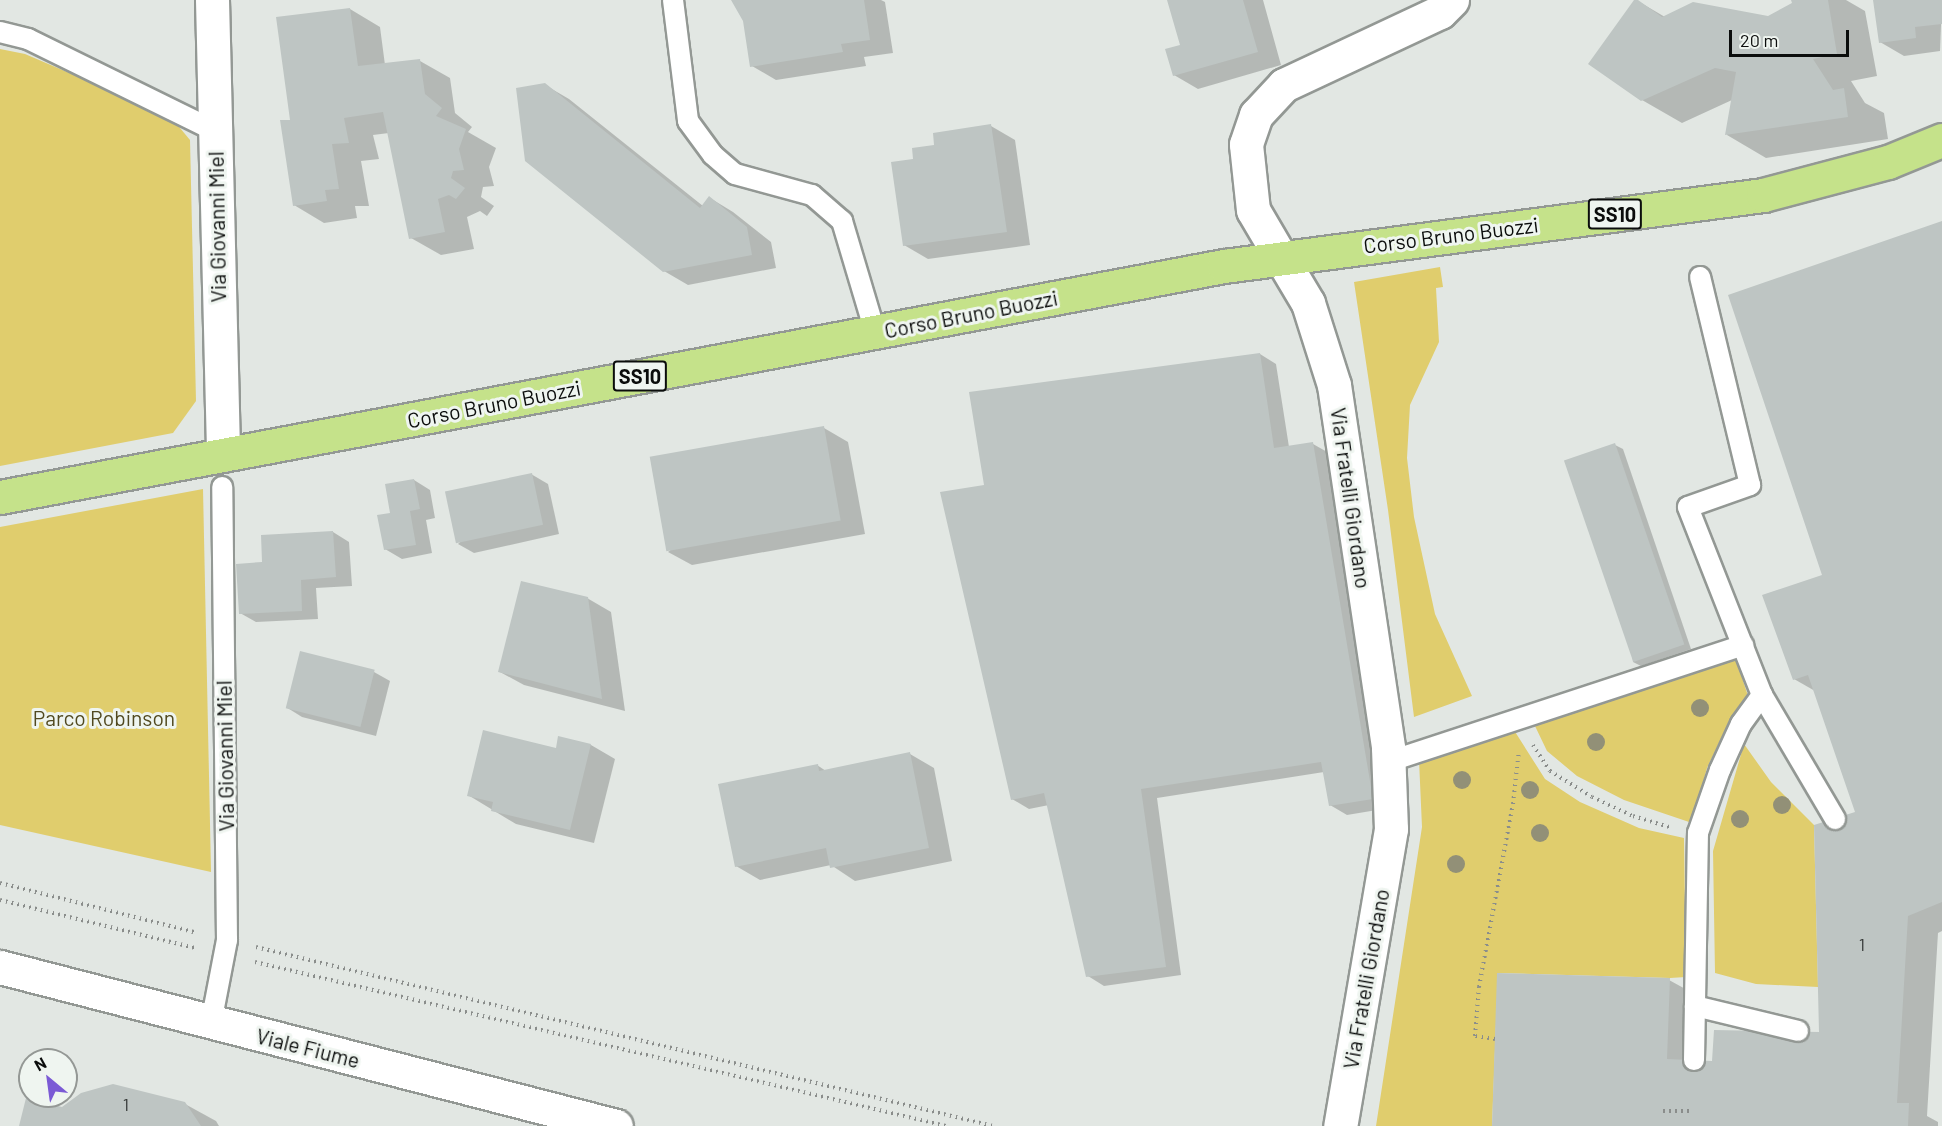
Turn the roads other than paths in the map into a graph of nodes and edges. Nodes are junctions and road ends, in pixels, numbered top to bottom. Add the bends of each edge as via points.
1 (212, 0) edge
2 (673, 0) edge
3 (1452, 0) edge
4 (0, 32) edge
5 (215, 131) junction
6 (1942, 140) edge
7 (1280, 256) junction
8 (1700, 277) dead end
9 (875, 332) junction
10 (223, 455) junction
11 (222, 487) dead end
12 (0, 497) edge
13 (1743, 645) junction
14 (1762, 696) junction
15 (1388, 762) junction
16 (1835, 819) dead end
17 (0, 967) edge
18 (1695, 1006) junction
19 (211, 1023) junction
20 (1798, 1031) dead end
21 (1694, 1060) dead end
22 (609, 1125) edge
23 (1340, 1126) edge

1 - 5 street, Via Giovanni Miel
2 - 9 lane via 688,121 713,155 735,174 812,195 842,221
3 - 7 street, Via Fratelli Giordano via 1440,12 1284,85 1256,115 1246,144 1253,210
4 - 5 lane via 28,39
5 - 10 street, Via Giovanni Miel
6 - 7 main road, Corso Bruno Buozzi / SS10 via 1888,162 1763,195
7 - 9 main road, Corso Bruno Buozzi / SS10
7 - 15 street, Via Fratelli Giordano via 1308,303 1334,385
8 - 13 lane via 1750,485 1688,507
9 - 10 main road, Corso Bruno Buozzi / SS10
10 - 12 main road, Corso Bruno Buozzi / SS10
11 - 19 lane, Via Giovanni Miel via 226,948
13 - 14 lane
13 - 15 lane via 1519,724
14 - 16 lane
14 - 18 lane via 1741,724 1724,760 1698,833
15 - 23 street, Via Fratelli Giordano via 1391,829
17 - 19 street, Viale Fiume
18 - 20 lane
18 - 21 lane
19 - 22 street, Viale Fiume

